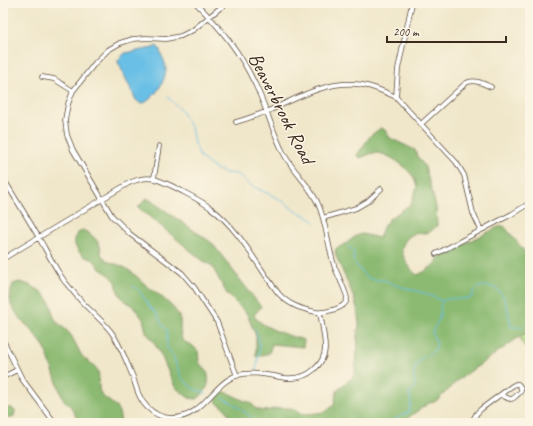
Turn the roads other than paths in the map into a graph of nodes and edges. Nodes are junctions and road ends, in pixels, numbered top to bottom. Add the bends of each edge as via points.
1 (196, 3) edge
2 (228, 3) edge
3 (412, 3) edge
4 (210, 17) junction
5 (42, 77) dead end
6 (491, 87) dead end
7 (73, 91) junction
8 (396, 97) junction
9 (267, 112) junction
10 (236, 122) dead end
11 (421, 124) junction
12 (159, 146) dead end
13 (3, 178) edge
14 (154, 178) junction
15 (381, 189) dead end
16 (102, 199) junction
17 (530, 204) edge
18 (323, 218) junction
19 (481, 230) junction
20 (39, 237) junction
21 (436, 254) dead end
22 (3, 259) edge
23 (320, 312) junction
24 (3, 340) edge
25 (17, 370) junction
26 (237, 376) junction
27 (3, 378) edge
28 (501, 395) junction
29 (55, 423) edge
30 (472, 423) edge

1 - 4 street, Beaverbrook Road
2 - 4 street
3 - 8 street via 398,69
4 - 7 street via 181,36 166,39 140,38 114,45 98,59
4 - 9 street, Beaverbrook Road via 241,58
5 - 7 street via 54,79
6 - 11 street via 473,81 466,83
7 - 16 street via 66,112 67,135
8 - 9 street via 365,85 343,84 310,92
8 - 11 street
9 - 10 street
9 - 18 street, Beaverbrook Road via 285,156 313,194
11 - 19 street via 460,168 466,181 473,213
12 - 14 street
13 - 20 street
14 - 16 street via 134,181
14 - 23 street via 202,202 220,215 236,233 272,285 291,305
15 - 18 street via 356,208
16 - 20 street
16 - 26 street via 120,224 182,273 194,287 217,322
17 - 19 street
18 - 23 street, Beaverbrook Road via 334,264 347,299 341,307
19 - 21 street
20 - 22 street
20 - 26 street via 66,283 113,334 146,407 166,418 185,416 197,410 222,385
23 - 26 street via 324,354 314,370 303,377 290,379 252,373
24 - 25 street
25 - 27 street
25 - 29 street
28 - 28 street via 516,384 522,388 520,393 511,399
28 - 30 street via 477,413

